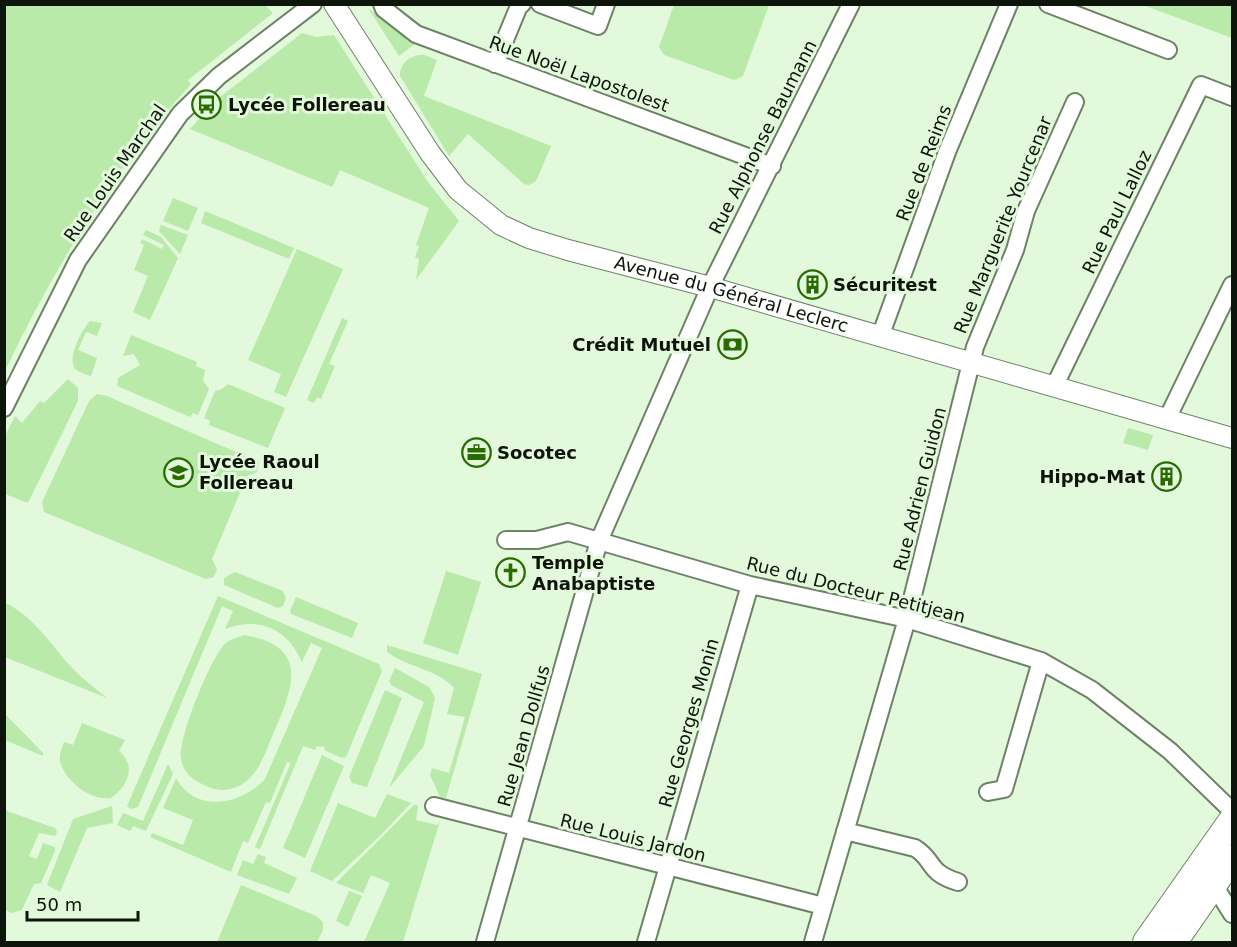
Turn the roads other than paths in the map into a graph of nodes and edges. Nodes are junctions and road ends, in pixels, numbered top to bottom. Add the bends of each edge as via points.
1 (313, 4) edge
2 (334, 4) edge
3 (382, 4) edge
4 (522, 4) edge
5 (540, 4) edge
6 (606, 4) edge
7 (851, 4) edge
8 (1009, 4) edge
9 (1048, 4) edge
10 (1168, 50) dead end
11 (495, 64) junction
12 (1233, 97) edge
13 (1075, 102) dead end
14 (772, 166) junction
15 (1233, 285) edge
16 (710, 287) junction
17 (880, 337) junction
18 (972, 363) junction
19 (1054, 387) junction
20 (4, 408) edge
21 (1167, 419) junction
22 (1233, 438) edge
23 (506, 540) dead end
24 (599, 541) junction
25 (750, 585) junction
26 (907, 619) junction
27 (1041, 661) junction
28 (988, 792) dead end
29 (434, 806) dead end
30 (1233, 811) edge
31 (1233, 820) edge
32 (518, 829) junction
33 (845, 831) junction
34 (1233, 858) edge
35 (667, 867) junction
36 (1204, 880) junction
37 (958, 882) dead end
38 (823, 906) junction
39 (1233, 914) edge
40 (1156, 940) edge
41 (485, 942) edge
42 (646, 942) edge
43 (813, 942) edge

1 - 20 street, Rue Louis Marchal via 219,76 180,114 78,260
2 - 16 street, Avenue du Général Leclerc via 430,153 458,190 481,211 529,238
3 - 11 street, Rue Noël Lapostolest via 416,34
4 - 11 street
5 - 6 street via 598,26
7 - 14 street, Rue Alphonse Baumann
8 - 17 street, Rue de Reims via 947,152
9 - 10 street
11 - 14 street, Rue Noël Lapostolest
12 - 19 street, Rue Paul Lalloz via 1201,85
13 - 18 street, Rue Marguerite Yourcenar via 1026,211
14 - 16 street, Rue Alphonse Baumann
15 - 21 street
16 - 17 street, Avenue du Général Leclerc
16 - 24 street, Rue Jean Dollfus
17 - 18 street, Avenue du Général Leclerc
18 - 19 street, Avenue du Général Leclerc
18 - 26 street, Rue Adrien Guidon
19 - 21 street, Avenue du Général Leclerc
21 - 22 street, Avenue du Général Leclerc
23 - 24 street via 537,540 568,532
24 - 25 street, Rue du Docteur Petitjean
24 - 32 street, Rue Jean Dollfus
25 - 26 street, Rue du Docteur Petitjean
25 - 35 street, Rue Georges Monin
26 - 27 street, Rue du Docteur Petitjean
26 - 33 street, Rue Adrien Guidon
27 - 28 street via 1004,789
27 - 30 street, Rue du Docteur Petitjean via 1092,690 1170,751
29 - 32 street, Rue Louis Jardon
31 - 36 main road
32 - 35 street, Rue Louis Jardon
32 - 41 street, Rue Jean Dollfus
33 - 37 street via 915,848 941,877
33 - 38 street, Rue Adrien Guidon
34 - 36 main road
35 - 38 street, Rue Louis Jardon
35 - 42 street, Rue Georges Monin
36 - 39 street
36 - 40 main road
38 - 43 street, Rue Adrien Guidon

